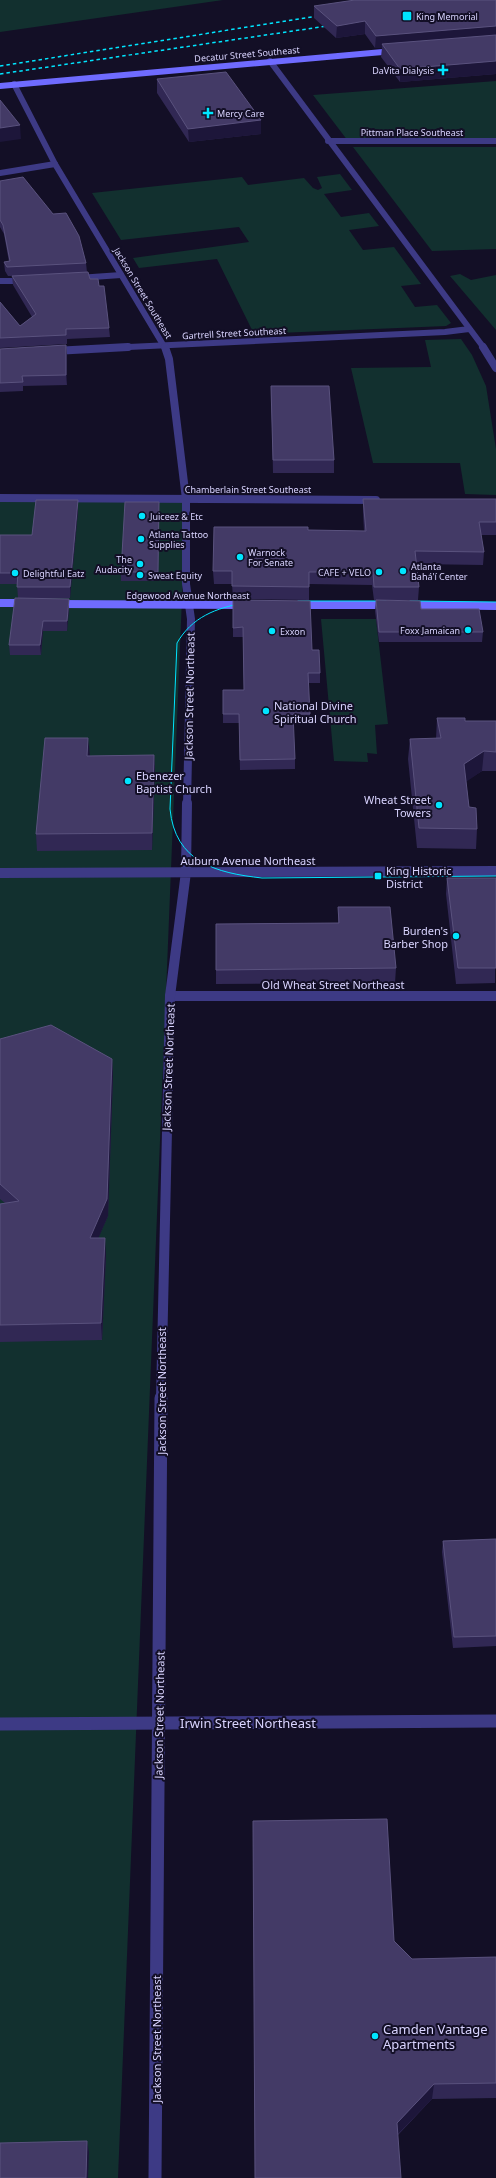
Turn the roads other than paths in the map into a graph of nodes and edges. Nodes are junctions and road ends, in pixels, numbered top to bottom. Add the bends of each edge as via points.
1 (399, 51) edge
2 (270, 61) junction
3 (14, 84) junction
4 (0, 86) edge
5 (328, 141) junction
6 (496, 141) edge
7 (55, 164) junction
8 (0, 173) edge
9 (121, 275) junction
10 (73, 278) edge
11 (35, 280) edge
12 (0, 281) edge
13 (469, 329) junction
14 (164, 345) junction
15 (46, 351) edge
16 (496, 368) edge
17 (0, 498) edge
18 (186, 499) junction
19 (385, 500) edge
20 (0, 603) edge
21 (34, 603) edge
22 (50, 603) edge
23 (189, 605) junction
24 (256, 605) edge
25 (288, 605) edge
26 (496, 606) edge
27 (496, 871) edge
28 (186, 872) junction
29 (0, 873) edge
30 (170, 996) junction
31 (496, 996) edge
32 (496, 1721) edge
33 (158, 1723) junction
34 (0, 1724) edge
35 (155, 2178) edge

1 - 2 main road, Decatur Street Southeast
2 - 3 main road, Decatur Street Southeast
2 - 5 street
3 - 4 main road, Decatur Street Southeast
3 - 7 street, Jackson Street Southeast
5 - 6 street, Pittman Place Southeast
5 - 13 street
7 - 8 street
7 - 9 street, Jackson Street Southeast
9 - 10 street
9 - 14 street, Jackson Street Southeast
11 - 12 street
13 - 14 street, Gartrell Street Southeast
13 - 16 street
14 - 15 street, Gartrell Street Southeast
14 - 18 street, Jackson Street Southeast
17 - 18 street, Chamberlain Street Southeast
18 - 19 street, Chamberlain Street Southeast
18 - 23 street, Jackson Street Southeast via 186,584
20 - 21 main road
22 - 23 main road, Edgewood Avenue Northeast
23 - 24 main road, Edgewood Avenue Northeast
23 - 28 street, Jackson Street Northeast via 191,619
25 - 26 main road
27 - 28 street, Auburn Avenue Northeast
28 - 29 street, Auburn Avenue Northeast
28 - 30 street, Jackson Street Northeast
30 - 31 street, Old Wheat Street Northeast
30 - 33 street, Jackson Street Northeast via 161,1354
32 - 33 street, Irwin Street Northeast
33 - 34 street, Irwin Street Northeast
33 - 35 street, Jackson Street Northeast

